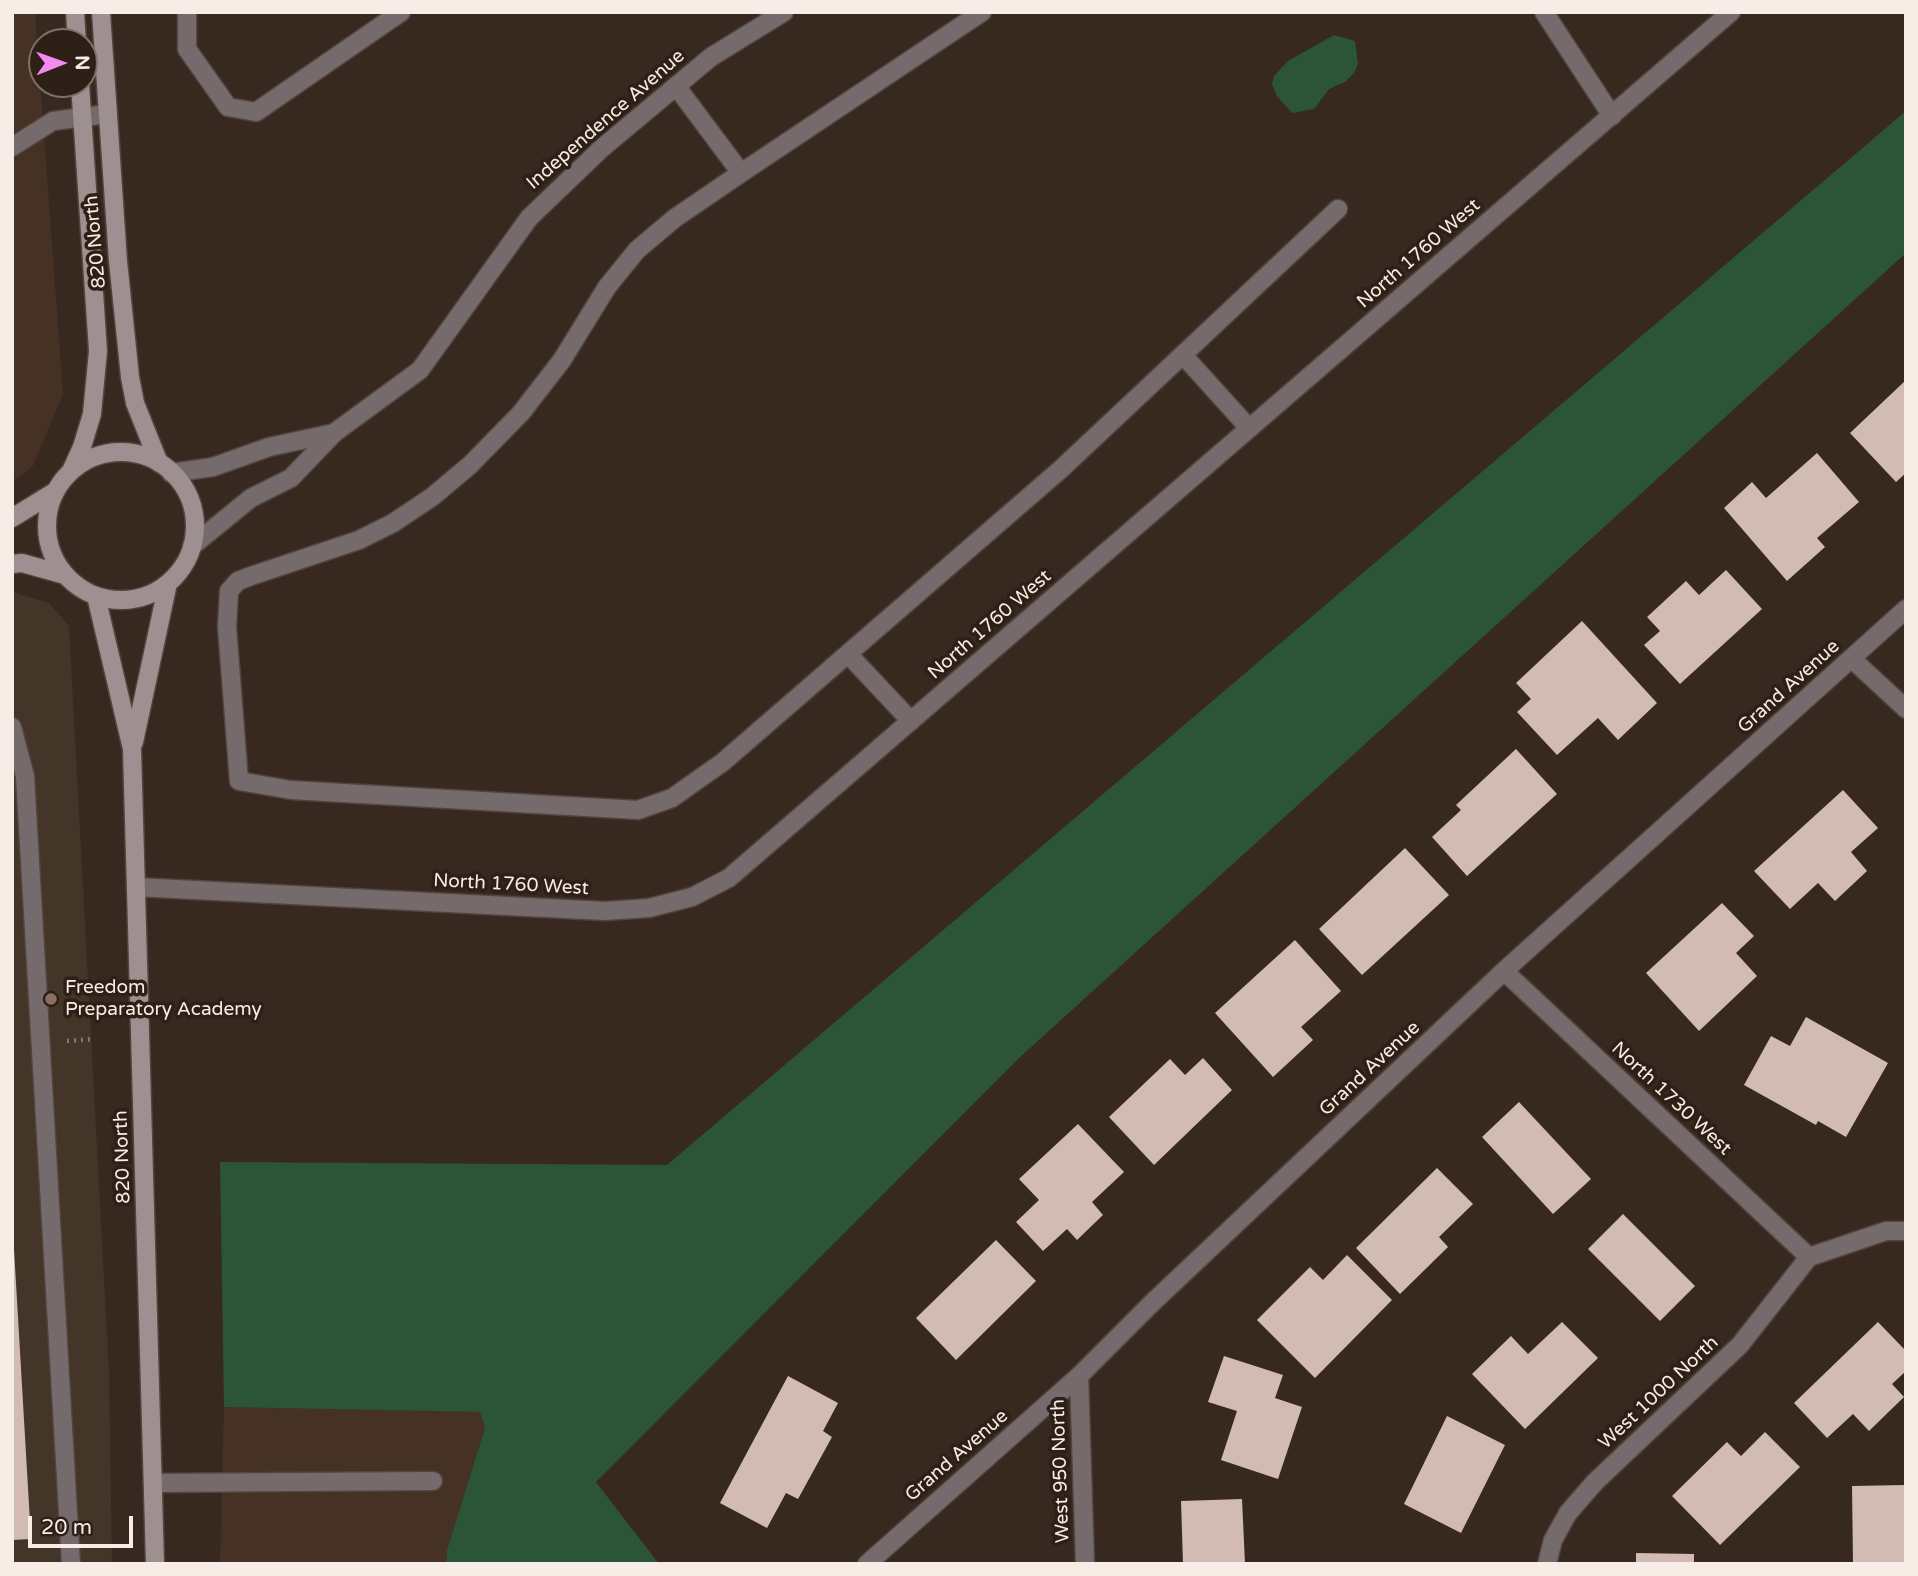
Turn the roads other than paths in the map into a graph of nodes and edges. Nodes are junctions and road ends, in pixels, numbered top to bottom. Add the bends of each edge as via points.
1 (101, 12) edge
2 (187, 12) edge
3 (401, 12) edge
4 (784, 12) edge
5 (982, 12) edge
6 (1544, 12) edge
7 (1731, 12) edge
8 (676, 86) junction
9 (80, 98) edge
10 (107, 114) junction
11 (82, 116) junction
12 (1612, 116) junction
13 (12, 147) edge
14 (741, 173) junction
15 (1338, 209) dead end
16 (1183, 355) junction
17 (1249, 428) junction
18 (334, 433) junction
19 (165, 468) junction
20 (70, 472) junction
21 (56, 491) junction
22 (12, 518) edge
23 (192, 546) junction
24 (12, 564) edge
25 (65, 575) junction
26 (168, 583) junction
27 (96, 596) junction
28 (1906, 609) edge
29 (848, 654) junction
30 (1852, 659) junction
31 (1906, 709) edge
32 (911, 721) junction
33 (12, 727) edge
34 (132, 749) junction
35 (136, 887) junction
36 (1504, 971) junction
37 (1906, 1231) edge
38 (1809, 1257) junction
39 (1079, 1376) junction
40 (433, 1481) dead end
41 (153, 1483) junction
42 (71, 1564) edge
43 (155, 1564) edge
44 (867, 1564) edge
45 (1085, 1564) edge
46 (1547, 1564) edge

1 - 10 main road, 820 North
2 - 3 street via 187,49 228,107 256,112
4 - 8 street, Independence Avenue via 711,57
5 - 14 street
6 - 12 street
7 - 12 street, North 1760 West
8 - 14 street
8 - 18 street, Independence Avenue via 529,218 419,370
9 - 11 main road, 820 North
10 - 11 street
10 - 19 main road, 820 North via 130,377 135,403
11 - 13 street via 42,126
11 - 20 main road, 820 North via 97,381 88,430
12 - 17 street, North 1760 West
14 - 29 street via 637,250 521,413 432,497 359,540 238,581 229,591 239,781 291,790 638,810 672,798 723,762
15 - 16 street
16 - 17 street
16 - 29 street via 1061,470
17 - 32 street, North 1760 West
18 - 19 street, Independence Avenue via 269,447 213,467
18 - 23 street, Independence Avenue via 291,478 251,498
19 - 20 main road via 145,456 113,452
19 - 23 main road via 184,488 192,506
20 - 21 main road
21 - 22 main road
21 - 25 main road via 47,535
23 - 26 main road
24 - 25 main road
25 - 27 main road
26 - 27 main road via 133,599
26 - 34 main road, 820 North
27 - 34 main road, 820 North
28 - 30 street, Grand Avenue
29 - 32 street
30 - 31 street
30 - 36 street, Grand Avenue
32 - 35 street, North 1760 West via 729,878 692,897 649,908 605,911
33 - 42 street via 25,776
34 - 35 main road, 820 North
35 - 41 main road, 820 North
36 - 38 street, North 1730 West
36 - 39 street, Grand Avenue
37 - 38 street via 1886,1231
38 - 46 street, West 1000 North via 1740,1345 1568,1513
39 - 44 street, Grand Avenue
39 - 45 street, West 950 North
40 - 41 street
41 - 43 main road, 820 North

